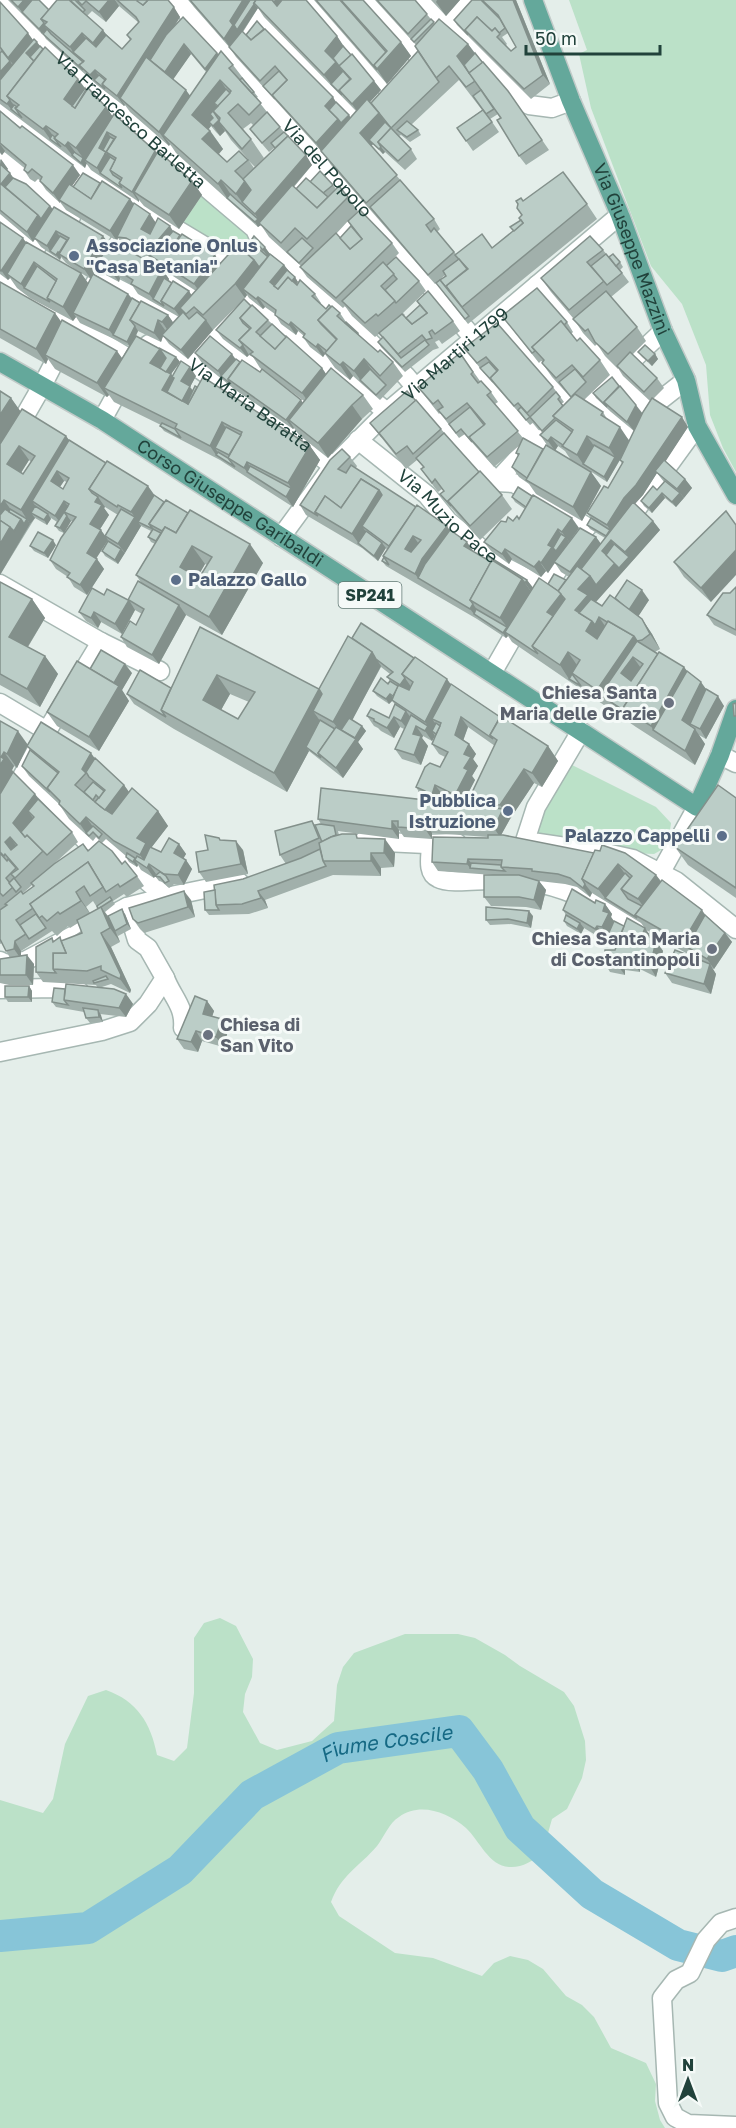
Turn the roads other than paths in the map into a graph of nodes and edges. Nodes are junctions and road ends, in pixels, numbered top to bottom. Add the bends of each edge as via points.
1 (2, 0) edge
2 (45, 0) edge
3 (71, 0) edge
4 (176, 0) edge
5 (270, 0) edge
6 (308, 0) edge
7 (369, 0) edge
8 (425, 0) edge
9 (469, 0) edge
10 (533, 0) edge
11 (189, 14) junction
12 (60, 17) junction
13 (258, 17) junction
14 (446, 25) junction
15 (176, 33) edge
16 (41, 40) junction
17 (28, 56) edge
18 (419, 57) junction
19 (230, 60) junction
20 (390, 90) junction
21 (134, 98) edge
22 (206, 98) edge
23 (571, 101) junction
24 (0, 109) edge
25 (361, 122) junction
26 (116, 126) junction
27 (181, 137) edge
28 (169, 156) junction
29 (0, 160) edge
30 (323, 165) junction
31 (87, 173) junction
32 (141, 208) junction
33 (61, 211) junction
34 (365, 212) junction
35 (620, 215) junction
36 (0, 220) edge
37 (116, 246) junction
38 (35, 249) junction
39 (248, 251) junction
40 (406, 257) junction
41 (55, 261) edge
42 (390, 272) edge
43 (299, 275) junction
44 (92, 280) junction
45 (537, 285) junction
46 (6, 286) edge
47 (436, 293) junction
48 (207, 299) junction
49 (0, 308) edge
50 (418, 308) edge
51 (498, 319) junction
52 (185, 323) junction
53 (73, 327) junction
54 (663, 331) junction
55 (216, 339) junction
56 (468, 345) junction
57 (166, 346) junction
58 (0, 362) edge
59 (135, 362) junction
60 (193, 365) junction
61 (616, 374) junction
62 (686, 380) junction
63 (42, 386) junction
64 (335, 386) junction
65 (416, 388) junction
66 (582, 406) junction
67 (650, 409) junction
68 (316, 412) junction
69 (387, 412) junction
70 (102, 420) junction
71 (697, 426) junction
72 (295, 437) junction
73 (358, 440) junction
74 (535, 441) junction
75 (636, 441) junction
76 (0, 459) edge
77 (626, 460) edge
78 (333, 466) junction
79 (496, 482) junction
80 (736, 495) edge
81 (598, 508) edge
82 (587, 527) junction
83 (281, 537) junction
84 (615, 538) edge
85 (0, 584) edge
86 (542, 586) junction
87 (101, 642) junction
88 (160, 670) dead end
89 (492, 673) junction
90 (0, 703) edge
91 (734, 716) edge
92 (47, 731) junction
93 (581, 731) junction
94 (728, 759) edge
95 (23, 777) junction
96 (697, 807) junction
97 (0, 817) edge
98 (473, 842) edge
99 (346, 844) edge
100 (435, 844) junction
101 (669, 871) junction
102 (256, 878) edge
103 (166, 897) junction
104 (127, 908) junction
105 (736, 929) edge
106 (0, 961) edge
107 (165, 978) junction
108 (0, 989) edge
109 (100, 994) edge
110 (183, 1028) edge
111 (0, 1052) edge
112 (736, 1918) edge
113 (736, 2126) edge

1 - 16 street, Via Francesco Barletta
2 - 12 street
3 - 12 street
4 - 11 street, Via del Popolo
5 - 13 street
6 - 20 street
7 - 18 street
8 - 14 street
9 - 14 street
10 - 23 main road, Via Giuseppe Mazzini
11 - 15 street
11 - 19 street, Via del Popolo
12 - 16 street
13 - 19 street
13 - 25 street
14 - 18 street
14 - 23 street via 529,105 552,108
16 - 17 street
16 - 26 street, Via Francesco Barletta
18 - 20 street
19 - 22 street
19 - 30 street, Via del Popolo
20 - 25 street
21 - 26 street
23 - 35 main road, Via Giuseppe Mazzini
24 - 31 street
25 - 30 street
26 - 28 street, Via Francesco Barletta
26 - 31 street
27 - 28 street
28 - 32 street
28 - 39 street, Via Francesco Barletta via 255,229
29 - 33 street
30 - 34 street, Via del Popolo
30 - 39 street
31 - 32 street
31 - 33 street
32 - 37 street
32 - 39 street
33 - 37 street
33 - 38 street
34 - 40 street, Via del Popolo
34 - 43 street
35 - 45 street, Via Martiri 1799
35 - 54 main road, Via Giuseppe Mazzini
36 - 38 street
37 - 44 street
37 - 48 street
38 - 41 street
38 - 46 street
39 - 43 street
39 - 48 street
40 - 42 street
40 - 47 street, Via del Popolo
43 - 65 street via 379,342
44 - 52 street
44 - 53 street
45 - 51 street, Via Martiri 1799
45 - 61 street
46 - 49 street
46 - 53 street
47 - 50 street
47 - 56 street, Via del Popolo
48 - 52 street
51 - 56 street, Via Martiri 1799
51 - 66 street
52 - 57 street
53 - 59 street
53 - 63 street
54 - 61 street
54 - 62 main road, Via Giuseppe Mazzini
55 - 60 street
55 - 64 street via 249,302
55 - 68 street
56 - 65 street, Via Martiri 1799
56 - 74 street, Via del Popolo
57 - 59 street via 149,344
57 - 60 street, Via Maria Baratta
58 - 63 main road, Corso Giuseppe Garibaldi / SP241
59 - 70 street
60 - 72 street, Via Maria Baratta
61 - 66 street
61 - 67 street
62 - 67 street
62 - 71 main road, Via Giuseppe Mazzini
63 - 70 main road, Corso Giuseppe Garibaldi / SP241
63 - 76 street
64 - 68 street
64 - 69 street
65 - 69 street, Via Martiri 1799
65 - 79 street via 423,402
66 - 74 street via 550,438
66 - 75 street
67 - 75 street
68 - 72 street
69 - 73 street, Via Martiri 1799
70 - 83 main road, Corso Giuseppe Garibaldi / SP241
71 - 80 main road, Via Giuseppe Mazzini
71 - 84 street
72 - 78 street, Via Maria Baratta
73 - 78 street, Via Martiri 1799
73 - 86 street, Via Muzio Pace via 427,495 448,520 484,551
74 - 79 street
75 - 77 street
78 - 83 street, Via Martiri 1799
79 - 82 street via 514,483
81 - 82 street
82 - 86 street via 555,574
83 - 89 main road, Corso Giuseppe Garibaldi / SP241
85 - 87 street
86 - 89 street
87 - 88 street
87 - 92 street
89 - 93 main road, Corso Giuseppe Garibaldi / SP241
90 - 92 street
91 - 94 main road
92 - 95 street
93 - 96 main road, Corso Giuseppe Garibaldi / SP241
93 - 101 street via 516,841 606,853
94 - 96 main road
95 - 97 street
95 - 103 street via 85,848 108,848
96 - 101 street
98 - 100 street
99 - 100 street
100 - 101 street via 431,871 436,878 552,886 597,903 641,928 659,904
101 - 105 street
102 - 103 street
103 - 104 street
104 - 106 street via 25,961
104 - 107 street via 138,940 148,948
107 - 110 street via 179,1002
107 - 111 street via 140,1001 130,1022
108 - 109 street via 55,988
112 - 113 street via 721,1923 706,1940 690,1973 676,1980 662,1998 668,2103 675,2116 688,2124

